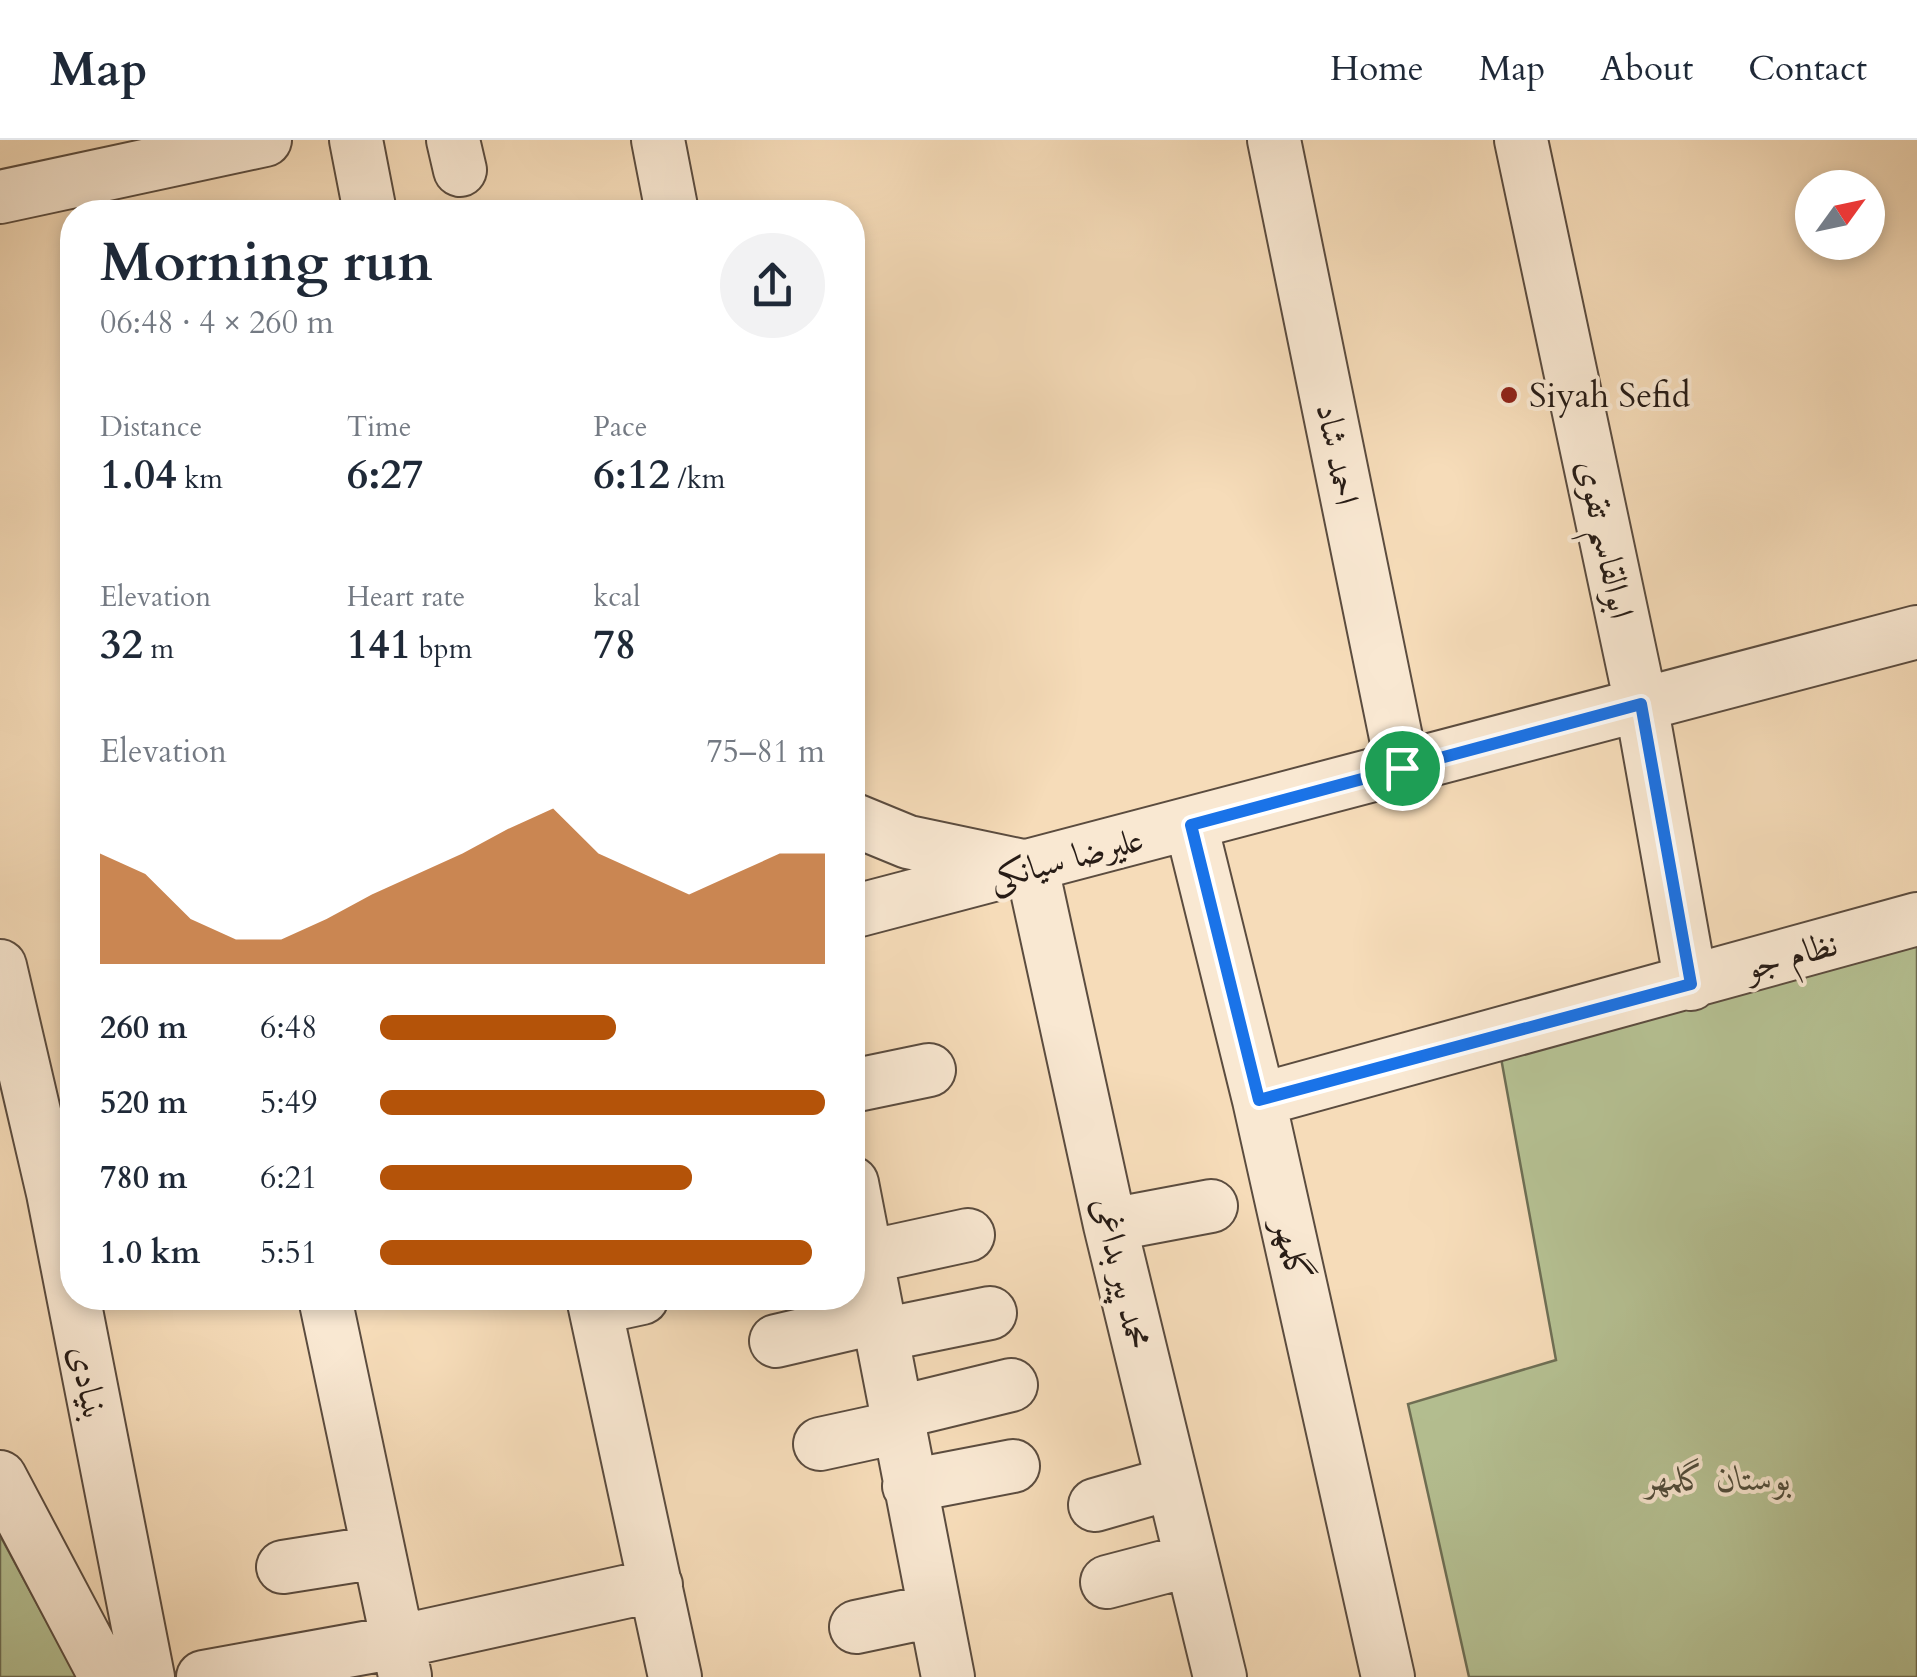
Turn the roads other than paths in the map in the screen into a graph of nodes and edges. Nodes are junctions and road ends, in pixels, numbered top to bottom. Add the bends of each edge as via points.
1 (265, 140) edge
2 (356, 140) edge
3 (658, 140) edge
4 (1274, 140) edge
5 (1521, 140) edge
6 (88, 195) edge
7 (0, 197) edge
8 (368, 200) edge
9 (670, 200) edge
10 (1917, 632) edge
11 (1641, 704) junction
12 (1402, 768) junction
13 (865, 824) edge
14 (1191, 825) junction
15 (1032, 868) junction
16 (865, 909) edge
17 (1917, 919) edge
18 (0, 966) edge
19 (1691, 984) junction
20 (929, 1070) dead end
21 (865, 1083) edge
22 (34, 1088) edge
23 (1259, 1100) junction
24 (60, 1180) edge
25 (1212, 1206) dead end
26 (1110, 1225) junction
27 (968, 1234) dead end
28 (865, 1252) edge
29 (866, 1257) junction
30 (79, 1310) edge
31 (328, 1310) edge
32 (611, 1310) edge
33 (990, 1313) dead end
34 (880, 1326) junction
35 (776, 1341) dead end
36 (1011, 1385) dead end
37 (897, 1420) junction
38 (820, 1444) dead end
39 (1013, 1466) dead end
40 (0, 1478) edge
41 (1172, 1484) junction
42 (909, 1486) junction
43 (1095, 1506) dead end
44 (378, 1552) junction
45 (1191, 1560) junction
46 (283, 1567) dead end
47 (1107, 1582) dead end
48 (656, 1584) junction
49 (932, 1611) junction
50 (856, 1627) dead end
51 (401, 1660) edge
52 (110, 1677) edge
53 (148, 1677) edge
54 (203, 1677) edge
55 (675, 1677) edge
56 (948, 1677) edge
57 (1220, 1677) edge
58 (1388, 1677) edge

1 - 6 street
2 - 8 street
3 - 9 street
4 - 12 street, احمد شاد
5 - 11 street, ابوالقاسم تقوی
6 - 7 street
10 - 11 street, علیرضا سیانکی
11 - 12 street, علیرضا سیانکی
11 - 19 street, ابوالقاسم تقوی
12 - 14 street, علیرضا سیانکی
13 - 15 street via 908,842
14 - 15 street, علیرضا سیانکی
14 - 23 street, گلمهر
15 - 16 street, علیرضا سیانکی
15 - 26 street, محمد پیر بداغی
17 - 19 street, نظام جو
18 - 22 street, بنیادی
19 - 23 street, نظام جو
20 - 21 street
22 - 24 street, بنیادی
23 - 58 street, گلمهر
25 - 26 street
26 - 41 street, محمد پیر بداغی
27 - 29 street
28 - 29 street
29 - 34 street
30 - 53 street, بنیادی
31 - 44 street
32 - 48 street
33 - 34 street
34 - 35 street
34 - 37 street
36 - 37 street
37 - 38 street
37 - 42 street
39 - 42 street
40 - 52 street
41 - 43 street
41 - 45 street, محمد پیر بداغی
42 - 49 street
44 - 46 street
44 - 51 street
45 - 47 street
45 - 57 street, محمد پیر بداغی
48 - 51 street
48 - 55 street
49 - 50 street
49 - 56 street
51 - 54 street

